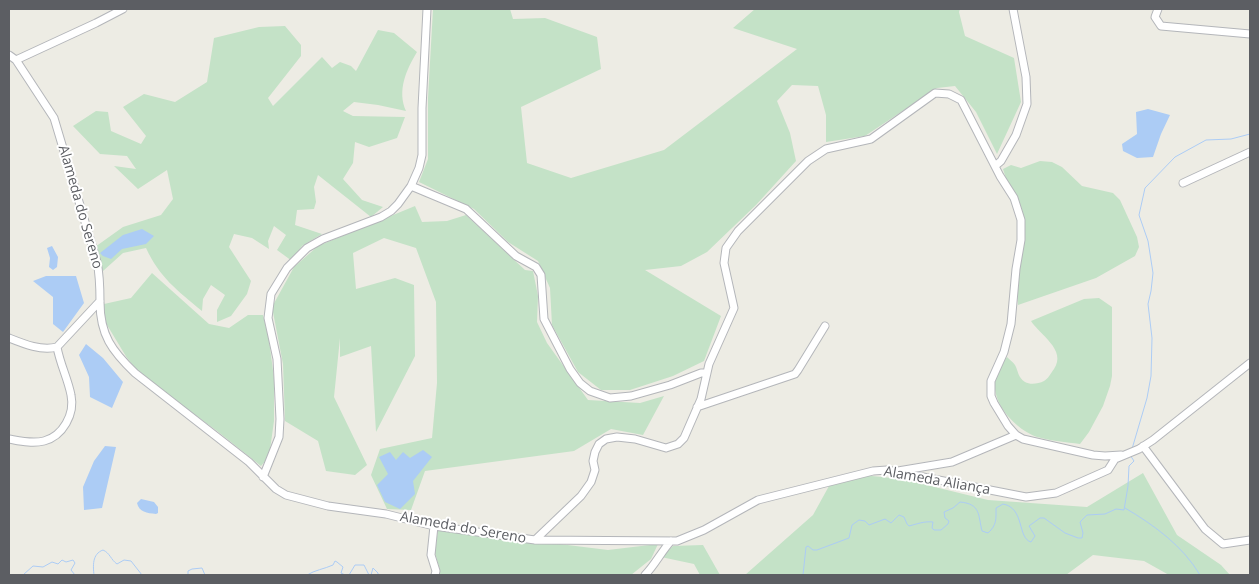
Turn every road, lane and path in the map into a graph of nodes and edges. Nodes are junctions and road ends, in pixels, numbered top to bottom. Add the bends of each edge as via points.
1 (123, 9) edge
2 (427, 9) edge
3 (1012, 9) edge
4 (1158, 9) edge
5 (1250, 34) edge
6 (9, 55) edge
7 (16, 60) junction
8 (1250, 152) edge
9 (995, 166) junction
10 (1183, 182) dead end
11 (411, 186) junction
12 (100, 301) junction
13 (826, 326) dead end
14 (9, 338) edge
15 (57, 347) junction
16 (1250, 363) edge
17 (707, 373) junction
18 (697, 408) junction
19 (1016, 435) junction
20 (9, 439) edge
21 (1141, 447) junction
22 (1128, 454) junction
23 (895, 472) junction
24 (263, 477) junction
25 (434, 526) junction
26 (534, 540) junction
27 (1250, 540) edge
28 (671, 541) junction
29 (435, 575) edge
30 (645, 575) edge

1 - 7 street
2 - 11 street via 422,155
3 - 9 street via 1026,77 1027,104 1016,135
4 - 5 street via 1155,17 1160,26
6 - 7 street
7 - 12 street, Alameda do Sereno via 54,118 97,262
8 - 10 street
9 - 17 street, Alameda do Sereno via 961,100 942,93 935,93 871,139 826,149 808,161 738,231 726,248 724,263 734,308
9 - 19 street, Alameda do Sereno via 1014,198 1022,233 1012,324 991,381 990,396 1002,419
11 - 17 street via 466,209 516,256 536,267 541,275 544,319 570,369 590,391 610,398 631,396
11 - 24 street via 391,211 307,248 287,268 271,294 268,318 277,359 280,419 279,437
12 - 15 street
12 - 24 street, Alameda do Sereno via 103,331 119,357 249,462
13 - 18 street via 795,374
14 - 15 street via 38,348
15 - 20 street via 71,397 70,418 48,440
16 - 21 street, Alameda Aliança
17 - 18 street, Alameda do Sereno
18 - 26 street, Alameda do Sereno via 684,438 678,444 666,448 617,437 599,444 591,482 581,496
19 - 22 street via 1033,442 1099,456
19 - 23 street via 952,462
21 - 22 street, Alameda Aliança
21 - 27 street via 1213,537 1223,544
22 - 23 street, Alameda Aliança via 1115,459 1108,470 1056,493 1026,497
23 - 28 street, Alameda Aliança via 880,470 856,474 758,500 704,530
24 - 25 street, Alameda do Sereno via 276,489 295,498
25 - 26 street, Alameda do Sereno
25 - 29 street via 431,555
26 - 28 street, Alameda Aliança
28 - 30 street

